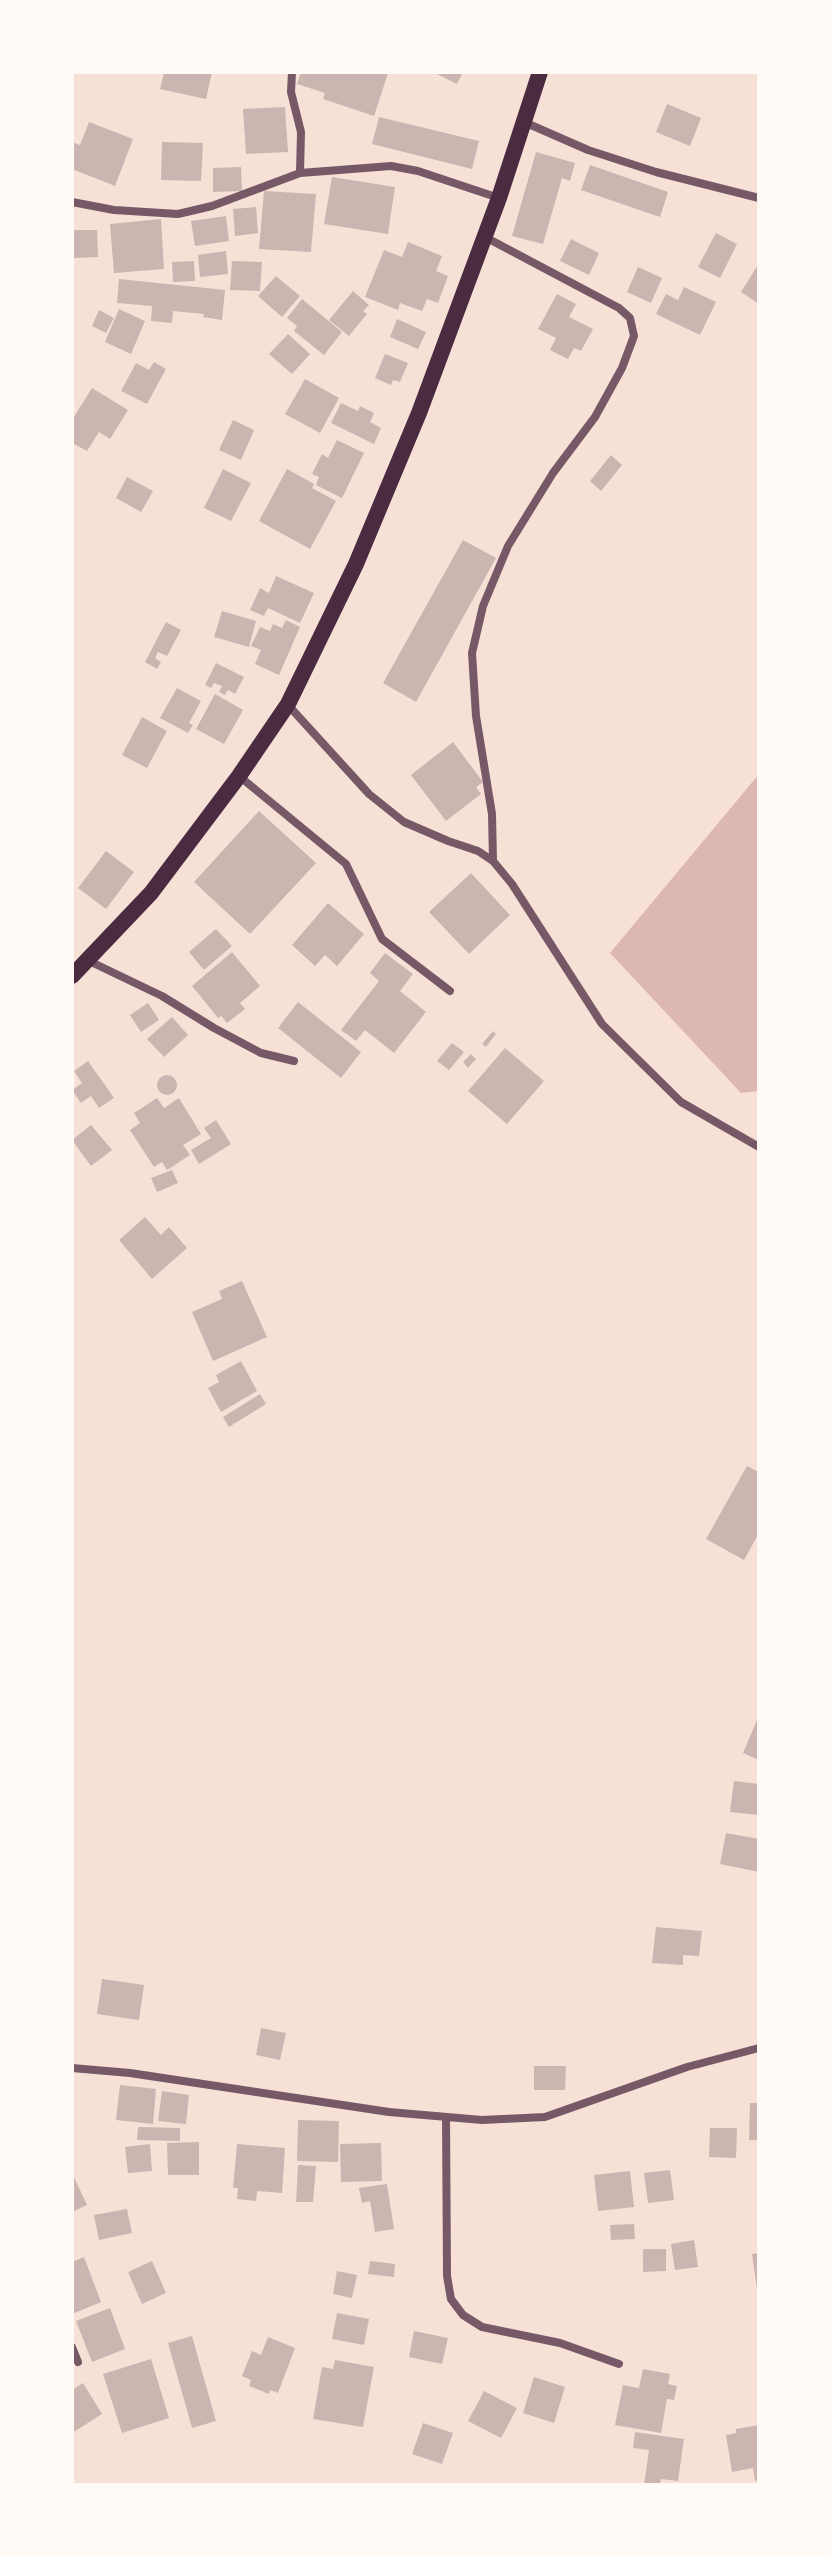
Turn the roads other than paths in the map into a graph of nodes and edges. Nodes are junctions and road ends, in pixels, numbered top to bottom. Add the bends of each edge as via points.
1 (292, 72) edge
2 (540, 72) edge
3 (524, 122) junction
4 (300, 173) junction
5 (499, 198) junction
6 (759, 198) edge
7 (72, 202) edge
8 (485, 237) junction
9 (288, 704) junction
10 (239, 776) junction
11 (493, 861) junction
12 (89, 961) junction
13 (72, 976) edge
14 (450, 991) dead end
15 (294, 1061) dead end
16 (759, 1147) edge
17 (759, 2048) edge
18 (72, 2068) edge
19 (446, 2117) junction
20 (72, 2347) edge
21 (78, 2362) dead end
22 (619, 2364) dead end

1 - 4 street via 301,132
2 - 3 main road
3 - 5 main road
3 - 6 street via 656,172
4 - 5 street via 391,166
4 - 7 street via 178,214
5 - 8 main road
8 - 9 main road via 368,537
8 - 11 street via 619,308 630,318 634,336 595,417 508,546 483,606 472,653
9 - 10 main road
9 - 11 street via 369,794 404,822
10 - 12 main road via 151,893
10 - 14 street via 346,864 382,939
11 - 16 street via 602,1024 681,1102
12 - 13 main road
12 - 15 street via 261,1053
17 - 19 street via 687,2067 545,2117
18 - 19 street
19 - 22 street via 451,2299 482,2327 560,2343
20 - 21 street

